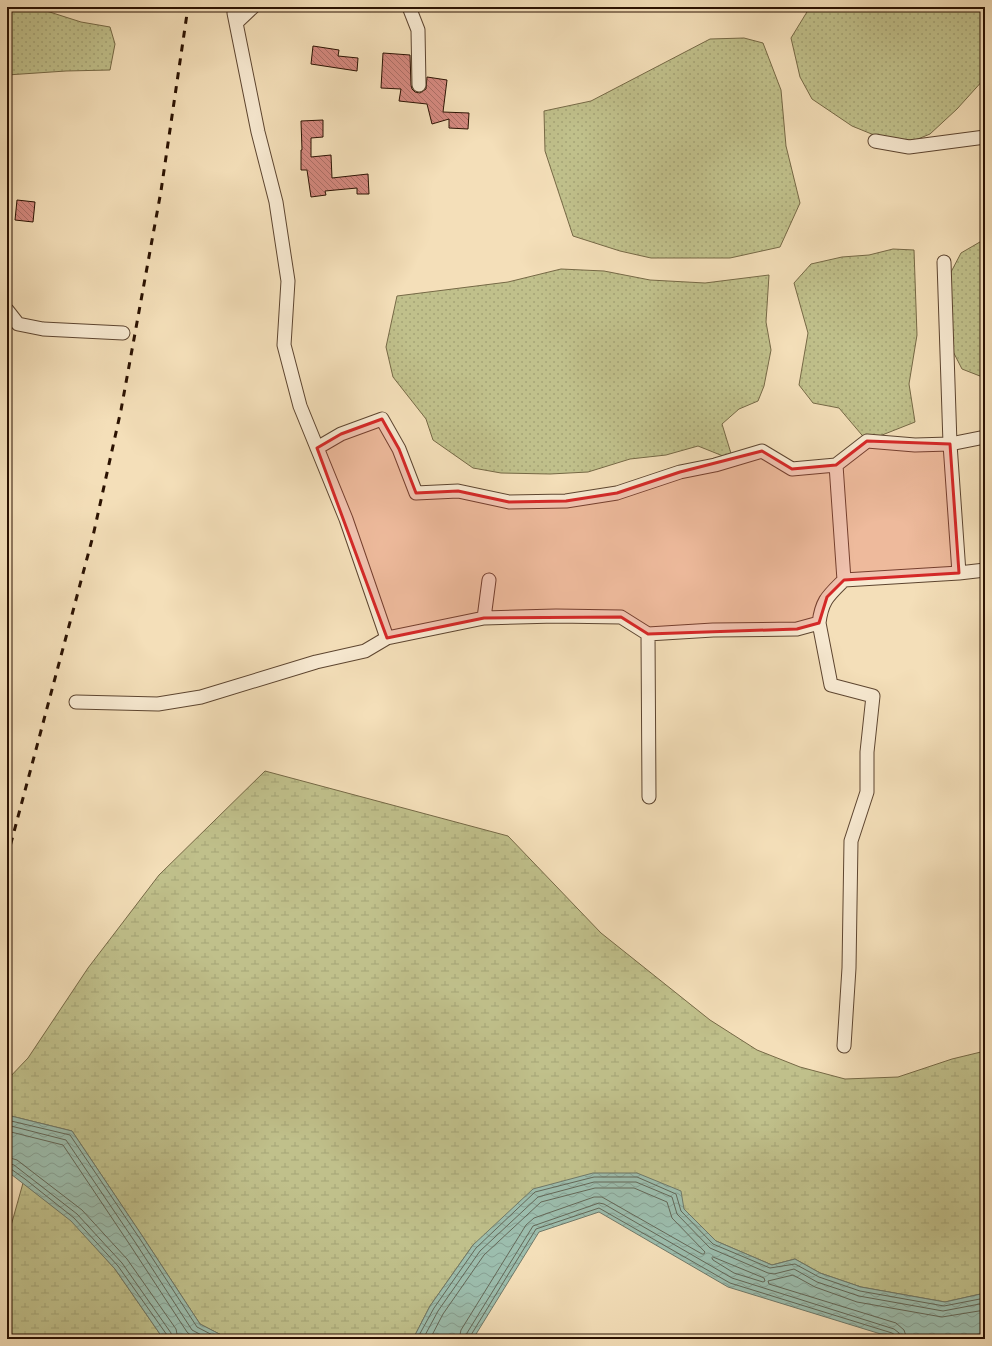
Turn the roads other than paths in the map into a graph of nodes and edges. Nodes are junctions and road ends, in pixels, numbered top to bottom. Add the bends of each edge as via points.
1 (234, 7) edge
2 (253, 7) edge
3 (409, 7) edge
4 (236, 22) junction
5 (419, 85) dead end
6 (985, 137) edge
7 (875, 141) dead end
8 (944, 262) dead end
9 (7, 310) edge
10 (123, 332) dead end
11 (985, 437) edge
12 (950, 444) junction
13 (317, 448) junction
14 (836, 465) junction
15 (985, 570) edge
16 (959, 573) junction
17 (489, 580) dead end
18 (844, 580) junction
19 (484, 618) junction
20 (819, 623) junction
21 (648, 634) junction
22 (387, 638) junction
23 (76, 702) dead end
24 (649, 797) dead end
25 (844, 1046) dead end

1 - 4 street
2 - 4 street
3 - 5 street via 418,30
4 - 13 street via 258,132 277,209 288,281 284,345 300,406
6 - 7 street via 909,147
8 - 12 street
9 - 10 street via 18,324 30,327
11 - 12 street
12 - 14 street via 915,445 867,441
12 - 16 street
13 - 14 street via 341,434 382,419 399,448 416,493 458,491 509,502 566,501 617,493 680,472 762,451 792,469
13 - 22 street via 346,519
14 - 18 street
15 - 16 street
16 - 18 street
17 - 19 street
18 - 20 street via 827,597 821,608
19 - 21 street via 620,617
19 - 22 street
20 - 21 street via 797,629
20 - 25 street via 831,684 873,696 867,752 867,792 851,842
21 - 24 street
22 - 23 street via 365,651 316,662 200,697 158,704

